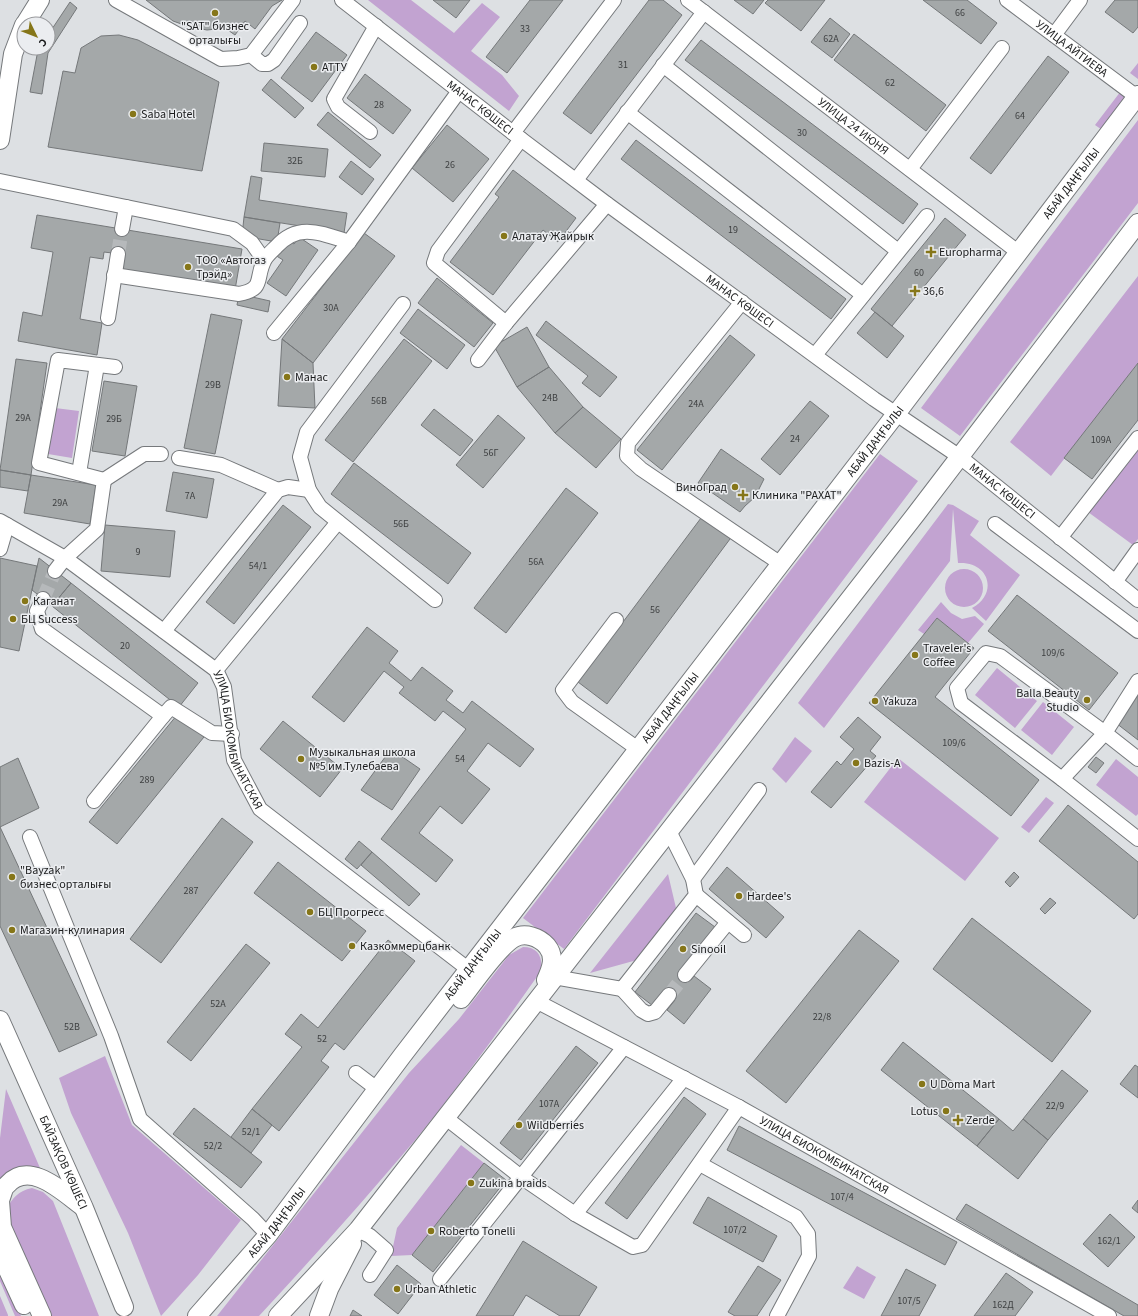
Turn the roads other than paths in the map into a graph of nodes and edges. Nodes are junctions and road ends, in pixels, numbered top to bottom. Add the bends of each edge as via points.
1 (40, 0) edge
2 (116, 0) edge
3 (293, 0) edge
4 (342, 0) edge
5 (614, 0) edge
6 (688, 0) edge
7 (1007, 0) edge
8 (1080, 0) edge
9 (704, 12) junction
10 (30, 16) edge
11 (300, 23) dead end
12 (376, 26) junction
13 (1054, 35) junction
14 (16, 46) edge
15 (1002, 48) dead end
16 (251, 55) junction
17 (663, 65) junction
18 (459, 91) junction
19 (1137, 96) edge
20 (627, 112) junction
21 (370, 132) dead end
22 (517, 136) junction
23 (0, 140) edge
24 (910, 169) junction
25 (576, 180) junction
26 (0, 181) edge
27 (607, 204) junction
28 (126, 207) junction
29 (926, 216) dead end
30 (122, 229) tunnel mouth
31 (1136, 229) edge
32 (349, 242) junction
33 (898, 251) junction
34 (1018, 252) junction
35 (118, 254) tunnel mouth
36 (264, 260) junction
37 (114, 275) junction
38 (863, 295) junction
39 (742, 302) junction
40 (403, 304) dead end
41 (108, 318) dead end
42 (506, 323) junction
43 (274, 334) dead end
44 (815, 355) junction
45 (478, 360) dead end
46 (97, 365) junction
47 (115, 367) dead end
48 (896, 414) junction
49 (1138, 438) edge
50 (161, 454) dead end
51 (960, 457) junction
52 (179, 458) dead end
53 (79, 473) junction
54 (104, 480) junction
55 (278, 490) junction
56 (309, 490) junction
57 (338, 522) junction
58 (3, 523) edge
59 (994, 524) dead end
60 (1060, 538) junction
61 (0, 549) edge
62 (1138, 550) edge
63 (65, 558) junction
64 (781, 564) junction
65 (55, 570) tunnel mouth
66 (1115, 582) junction
67 (43, 599) tunnel mouth
68 (435, 600) dead end
69 (1138, 600) edge
70 (616, 620) dead end
71 (164, 631) junction
72 (1138, 631) edge
73 (216, 670) junction
74 (1138, 681) edge
75 (162, 716) junction
76 (1105, 733) junction
77 (232, 734) junction
78 (638, 749) junction
79 (1138, 759) edge
80 (1062, 779) junction
81 (759, 790) dead end
82 (94, 801) dead end
83 (669, 831) junction
84 (30, 837) dead end
85 (1138, 839) edge
86 (693, 879) junction
87 (696, 895) junction
88 (728, 922) junction
89 (744, 935) dead end
90 (468, 970) junction
91 (685, 975) tunnel mouth
92 (554, 977) junction
93 (622, 990) junction
94 (669, 995) tunnel mouth
95 (536, 1001) junction
96 (0, 1020) edge
97 (624, 1047) junction
98 (402, 1056) junction
99 (356, 1073) dead end
100 (684, 1078) junction
101 (377, 1089) junction
102 (739, 1107) junction
103 (446, 1118) junction
104 (700, 1164) junction
105 (521, 1177) junction
106 (0, 1201) edge
107 (84, 1208) junction
108 (575, 1214) junction
109 (358, 1230) junction
110 (268, 1235) junction
111 (0, 1253) edge
112 (370, 1275) dead end
113 (440, 1279) dead end
114 (124, 1307) dead end
115 (29, 1316) edge
116 (42, 1316) edge
117 (197, 1316) edge
118 (278, 1316) edge
119 (319, 1316) edge
120 (777, 1316) edge
121 (1109, 1316) edge

1 - 10 main road
2 - 16 street via 221,59
3 - 16 street
4 - 12 street, МАНАС КӨШЕСІ
5 - 22 street
6 - 9 street, УЛИЦА 24 ИЮНЯ
7 - 13 street, УЛИЦА АЙТИЕВА
8 - 13 street
9 - 17 street
9 - 24 street, УЛИЦА 24 ИЮНЯ
11 - 16 street via 274,60 268,64 262,64
12 - 18 street, МАНАС КӨШЕСІ
12 - 21 street via 334,99 338,107
13 - 19 street, УЛИЦА АЙТИЕВА
14 - 23 main road
15 - 24 street
17 - 20 street
17 - 33 street
18 - 22 street, МАНАС КӨШЕСІ
18 - 32 street
19 - 34 main road, АБАЙ ДАҢҒЫЛЫ
20 - 25 street
20 - 38 street
22 - 25 street, МАНАС КӨШЕСІ
22 - 42 street via 438,251 434,263
24 - 34 street, УЛИЦА 24 ИЮНЯ
25 - 27 street, МАНАС КӨШЕСІ
26 - 28 street
27 - 39 street, МАНАС КӨШЕСІ
27 - 42 street
28 - 30 street
28 - 36 street via 233,229 252,243
29 - 33 street
31 - 51 main road
32 - 36 street via 316,232 299,231 284,237
32 - 43 street
33 - 38 street
34 - 48 main road, АБАЙ ДАҢҒЫЛЫ
35 - 37 street
36 - 37 street via 257,285 251,292 239,294
37 - 41 street
38 - 44 street
39 - 44 street, МАНАС КӨШЕСІ
39 - 64 street via 628,443 627,456 641,469
40 - 56 street via 307,432 300,457
42 - 45 street
44 - 48 street, МАНАС КӨШЕСІ
46 - 47 street
46 - 53 street
46 - 53 street via 58,360 39,463
48 - 51 street, МАНАС КӨШЕСІ
48 - 64 main road, АБАЙ ДАҢҒЫЛЫ
49 - 60 street
50 - 54 street via 144,454
51 - 60 street, МАНАС КӨШЕСІ
51 - 83 main road
52 - 55 street via 221,465
53 - 54 street
54 - 63 street via 97,529
55 - 56 street via 288,487
55 - 71 street
56 - 57 street via 320,507
57 - 68 street
57 - 73 street
58 - 61 street
58 - 63 street, УЛИЦА БИОКОМБИНАТСКАЯ
59 - 72 street
60 - 66 street, МАНАС КӨШЕСІ
62 - 66 street
63 - 65 street
63 - 71 street, УЛИЦА БИОКОМБИНАТСКАЯ
64 - 78 main road, АБАЙ ДАҢҒЫЛЫ
66 - 69 street, МАНАС КӨШЕСІ
67 - 75 street via 37,612 42,629
70 - 78 street via 563,690 572,702
71 - 73 street, УЛИЦА БИОКОМБИНАТСКАЯ
73 - 77 street, УЛИЦА БИОКОМБИНАТСКАЯ via 224,687
74 - 76 street
75 - 77 street via 171,707 212,733
75 - 82 street
76 - 79 street
76 - 80 street
76 - 80 street via 1000,656 986,653 957,688 961,703
77 - 90 street, УЛИЦА БИОКОМБИНАТСКАЯ via 234,760 260,809
78 - 90 main road, АБАЙ ДАҢҒЫЛЫ
80 - 85 street
81 - 86 street
83 - 86 street
83 - 92 main road
84 - 110 street via 111,1036 140,1119
86 - 87 street
87 - 88 street
87 - 93 street
88 - 89 street
88 - 91 street
90 - 98 main road, АБАЙ ДАҢҒЫЛЫ
92 - 93 street
92 - 95 main road
93 - 94 street via 648,1014 655,1012
95 - 97 street, УЛИЦА БИОКОМБИНАТСКАЯ
95 - 98 main road via 553,963 552,952 536,938 514,938 504,946 450,1013
95 - 103 main road
96 - 107 main road, БАЙЗАҚОВ КӨШЕСІ
97 - 100 street, УЛИЦА БИОКОМБИНАТСКАЯ
97 - 105 street
98 - 101 main road, АБАЙ ДАҢҒЫЛЫ
99 - 101 street
100 - 102 street, УЛИЦА БИОКОМБИНАТСКАЯ
100 - 108 street
101 - 110 main road, АБАЙ ДАҢҒЫЛЫ
102 - 104 street
102 - 121 street, УЛИЦА БИОКОМБИНАТСКАЯ
103 - 105 street
103 - 109 main road
104 - 108 street via 642,1245 633,1247
104 - 120 street via 796,1217 808,1234 809,1256
105 - 108 street
105 - 113 street
106 - 107 main road via 6,1186 20,1176 37,1176
106 - 116 main road via 2,1227
107 - 114 main road, БАЙЗАҚОВ КӨШЕСІ
109 - 112 street via 370,1236 386,1250
109 - 118 main road
109 - 119 main road via 329,1289
110 - 117 main road, АБАЙ ДАҢҒЫЛЫ
111 - 115 main road

